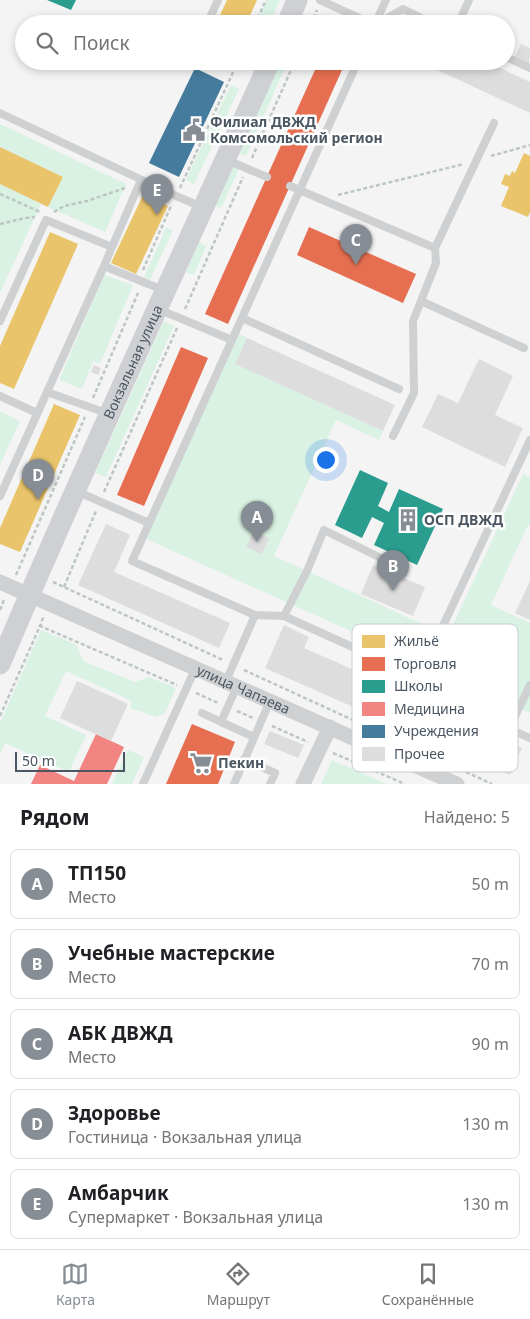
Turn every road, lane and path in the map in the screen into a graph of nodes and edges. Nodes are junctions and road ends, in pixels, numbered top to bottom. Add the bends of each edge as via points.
1 (218, 0) edge
2 (266, 0) edge
3 (297, 0) edge
4 (320, 0) edge
5 (386, 0) edge
6 (469, 0) edge
7 (211, 15) edge
8 (259, 15) edge
9 (291, 15) edge
10 (354, 15) edge
11 (379, 15) edge
12 (392, 15) edge
13 (415, 15) edge
14 (462, 15) edge
15 (515, 61) edge
16 (530, 68) edge
17 (234, 70) edge
18 (265, 70) edge
19 (354, 70) edge
20 (0, 114) edge
21 (494, 123) dead end
22 (530, 145) edge
23 (225, 159) junction
24 (476, 160) junction
25 (267, 176) dead end
26 (140, 182) junction
27 (290, 186) dead end
28 (300, 191) junction
29 (0, 194) edge
30 (176, 196) junction
31 (320, 199) junction
32 (203, 208) junction
33 (40, 212) dead end
34 (42, 216) dead end
35 (49, 216) dead end
36 (0, 224) edge
37 (112, 247) junction
38 (435, 248) junction
39 (104, 266) junction
40 (138, 280) junction
41 (161, 300) junction
42 (421, 301) junction
43 (242, 318) junction
44 (0, 321) edge
45 (232, 340) junction
46 (524, 348) dead end
47 (399, 389) dead end
48 (47, 392) junction
49 (0, 396) edge
50 (89, 407) junction
51 (37, 413) junction
52 (110, 414) junction
53 (393, 436) dead end
54 (530, 440) edge
55 (76, 491) junction
56 (0, 496) edge
57 (149, 523) junction
58 (397, 566) dead end
59 (19, 582) edge
60 (0, 610) edge
61 (255, 615) junction
62 (284, 616) junction
63 (444, 624) edge
64 (352, 647) edge
65 (0, 664) edge
66 (233, 665) junction
67 (196, 668) junction
68 (232, 683) junction
69 (530, 685) edge
70 (270, 701) junction
71 (518, 710) edge
72 (202, 713) dead end
73 (352, 719) edge
74 (221, 722) junction
75 (330, 727) junction
76 (518, 733) edge
77 (352, 736) edge
78 (254, 737) junction
79 (530, 738) edge
80 (244, 759) junction
81 (446, 772) edge
82 (461, 778) edge
83 (143, 784) edge
84 (234, 784) edge
85 (270, 784) edge
86 (303, 784) edge
87 (492, 784) edge

1 - 7 lane
2 - 8 path
3 - 9 main road
4 - 10 lane
5 - 11 lane
6 - 14 lane
12 - 13 lane via 403,9
15 - 16 lane
17 - 30 path
18 - 23 main road, Вокзальная улица
19 - 28 lane
20 - 26 lane
21 - 24 lane
22 - 24 path
23 - 25 lane
23 - 32 main road, Вокзальная улица
24 - 31 path
24 - 38 lane
26 - 30 lane
26 - 35 path via 64,206
26 - 37 lane
27 - 28 lane
28 - 31 lane
28 - 43 lane
29 - 33 path
30 - 32 lane
30 - 40 path
31 - 38 lane
32 - 41 main road, Вокзальная улица
34 - 36 path
37 - 39 lane
37 - 44 lane via 46,220
38 - 42 lane via 436,263
39 - 40 lane
39 - 48 lane
40 - 41 lane
40 - 50 path via 138,293
41 - 45 lane
41 - 52 main road, Вокзальная улица
42 - 46 lane
42 - 53 lane via 412,321 414,393
43 - 45 lane
43 - 47 lane
45 - 57 lane
48 - 50 lane
48 - 51 lane
49 - 51 lane
50 - 52 lane
50 - 59 path
51 - 56 lane
52 - 55 main road, Вокзальная улица
54 - 63 lane
55 - 57 lane
55 - 59 main road, Вокзальная улица
57 - 61 lane via 132,561
58 - 62 lane via 324,530
59 - 60 path
59 - 65 main road, Вокзальная улица
59 - 66 path via 57,584
59 - 67 street, улица Чапаева
61 - 62 lane
61 - 66 lane
62 - 64 lane
66 - 68 lane
66 - 73 path
67 - 68 street, улица Чапаева
67 - 83 lane
68 - 70 street, улица Чапаева
68 - 74 lane
69 - 71 lane
70 - 75 street, улица Чапаева
70 - 78 lane
72 - 74 lane
74 - 78 lane
75 - 77 street, улица Чапаева
75 - 86 street
76 - 79 lane
78 - 80 lane
80 - 84 lane
80 - 85 lane via 276,773
81 - 82 street, улица Чапаева
82 - 87 path

